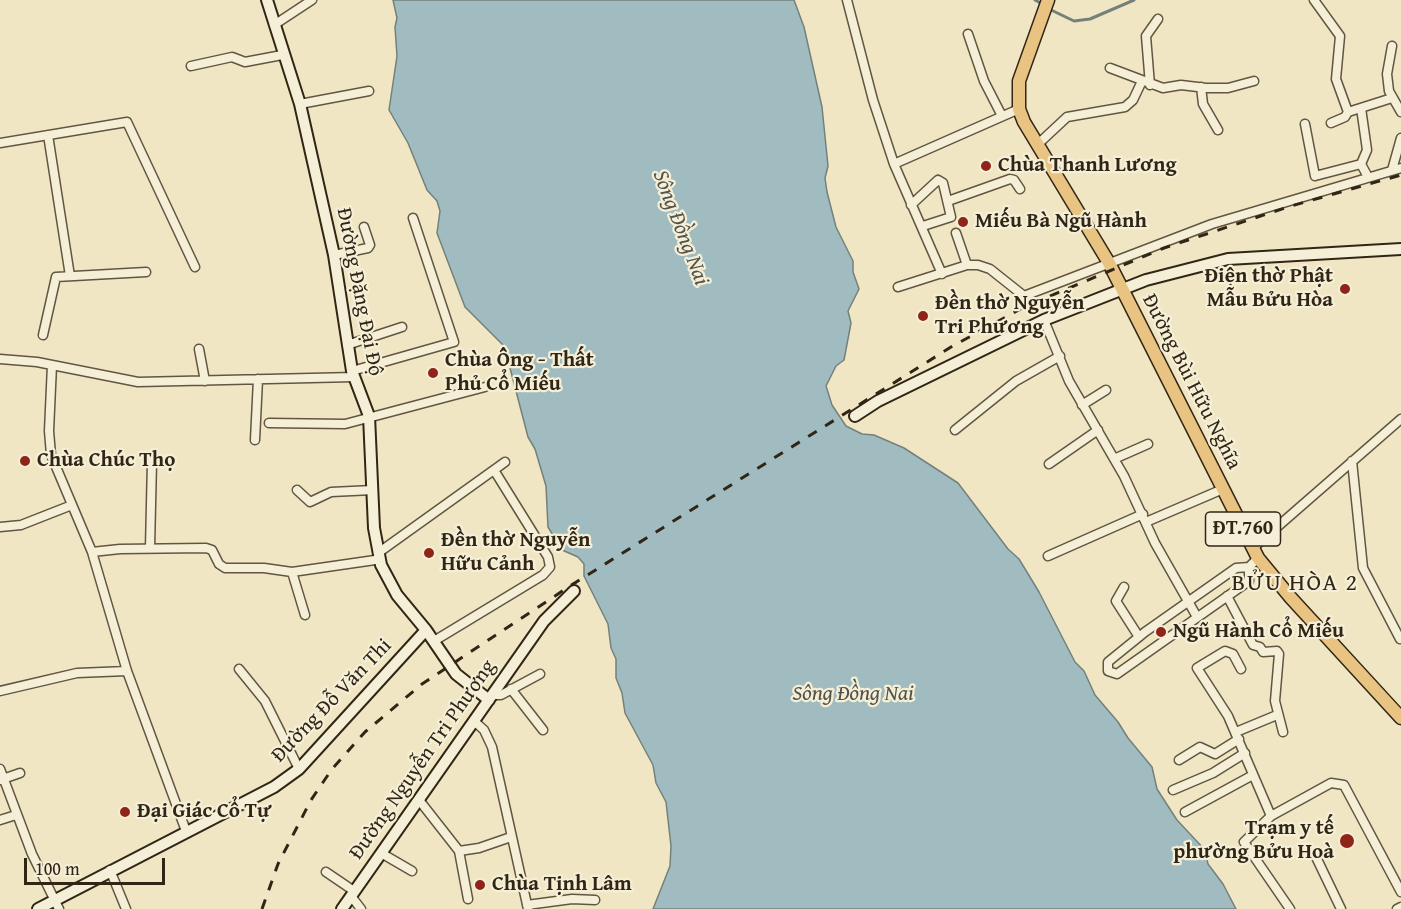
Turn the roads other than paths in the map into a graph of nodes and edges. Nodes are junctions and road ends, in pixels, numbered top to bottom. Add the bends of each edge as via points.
1 (267, 0) edge
2 (312, 0) edge
3 (847, 0) edge
4 (1048, 0) edge
5 (1314, 0) edge
6 (1158, 19) dead end
7 (274, 26) junction
8 (968, 34) dead end
9 (1392, 46) dead end
10 (282, 54) junction
11 (191, 66) dead end
12 (1110, 68) dead end
13 (1254, 81) dead end
14 (1146, 83) junction
15 (1201, 87) junction
16 (369, 91) dead end
17 (1392, 98) junction
18 (300, 104) junction
19 (1361, 108) junction
20 (1019, 109) junction
21 (1348, 112) junction
22 (1401, 112) edge
23 (1002, 116) junction
24 (1331, 123) dead end
25 (1305, 124) dead end
26 (1218, 130) dead end
27 (48, 135) junction
28 (1401, 138) edge
29 (0, 143) edge
30 (1037, 145) junction
31 (894, 164) junction
32 (1361, 164) junction
33 (1396, 169) edge
34 (1368, 177) junction
35 (1020, 189) dead end
36 (948, 201) junction
37 (911, 205) junction
38 (413, 218) dead end
39 (364, 226) dead end
40 (923, 226) junction
41 (956, 232) dead end
42 (1401, 249) edge
43 (334, 255) junction
44 (1109, 263) junction
45 (967, 265) junction
46 (195, 267) dead end
47 (146, 272) dead end
48 (942, 274) junction
49 (70, 276) junction
50 (898, 287) dead end
51 (1122, 289) junction
52 (1044, 320) junction
53 (402, 327) dead end
54 (42, 335) dead end
55 (347, 345) junction
56 (199, 349) dead end
57 (1060, 356) junction
58 (0, 359) edge
59 (52, 365) junction
60 (353, 374) junction
61 (258, 379) junction
62 (205, 381) junction
63 (485, 387) dead end
64 (1106, 390) dead end
65 (1082, 405) junction
66 (369, 416) junction
67 (856, 418) dead end
68 (1401, 419) edge
69 (270, 423) dead end
70 (955, 430) dead end
71 (1098, 430) junction
72 (255, 440) dead end
73 (1148, 444) dead end
74 (1114, 459) junction
75 (152, 461) dead end
76 (1352, 461) junction
77 (505, 462) dead end
78 (1049, 464) dead end
79 (494, 470) junction
80 (1223, 489) junction
81 (297, 490) dead end
82 (373, 490) junction
83 (72, 505) junction
84 (1145, 518) junction
85 (0, 527) edge
86 (150, 548) junction
87 (92, 552) junction
88 (376, 556) junction
89 (1048, 556) dead end
90 (1254, 558) junction
91 (292, 572) junction
92 (1124, 586) dead end
93 (575, 594) dead end
94 (1227, 596) junction
95 (1187, 601) junction
96 (305, 615) dead end
97 (1197, 617) junction
98 (426, 630) junction
99 (1139, 637) junction
100 (1400, 639) edge
101 (434, 641) junction
102 (239, 669) dead end
103 (1241, 669) dead end
104 (127, 671) junction
105 (540, 674) dead end
106 (511, 689) junction
107 (0, 691) edge
108 (491, 698) junction
109 (1277, 716) junction
110 (1401, 718) edge
111 (474, 721) junction
112 (543, 730) dead end
113 (1283, 732) dead end
114 (1237, 736) junction
115 (1245, 753) junction
116 (1179, 760) dead end
117 (0, 769) edge
118 (299, 769) junction
119 (20, 773) dead end
120 (1253, 775) junction
121 (2, 779) edge
122 (1173, 790) dead end
123 (419, 800) junction
124 (1185, 812) dead end
125 (16, 815) junction
126 (1271, 816) junction
127 (0, 820) edge
128 (186, 831) junction
129 (512, 837) junction
130 (459, 851) junction
131 (381, 854) junction
132 (1316, 857) dead end
133 (110, 870) junction
134 (412, 871) dead end
135 (326, 872) dead end
136 (1401, 892) edge
137 (353, 893) junction
138 (468, 899) dead end
139 (595, 900) dead end
140 (56, 904) edge
141 (528, 907) edge
142 (38, 909) edge
143 (126, 909) edge
144 (342, 909) edge
145 (361, 909) edge
146 (1290, 909) edge
147 (1341, 909) edge

1 - 7 street, Đường Đặng Đại Độ
2 - 7 street
3 - 31 street
4 - 20 main road, Đường Bùi Hữu Nghĩa / ĐT.760 via 1020,81
5 - 21 street via 1340,32 1336,79
6 - 14 street via 1146,36
7 - 10 street, Đường Đặng Đại Độ
8 - 23 street via 984,81
9 - 17 street via 1388,74
10 - 11 street via 244,62 232,57
10 - 18 street, Đường Đặng Đại Độ
12 - 14 street
13 - 15 street via 1228,88
14 - 15 street via 1163,88 1181,84
14 - 30 street via 1125,107 1067,117
15 - 26 street via 1203,105
16 - 18 street
17 - 19 street
17 - 22 street
18 - 43 street, Đường Đặng Đại Độ
19 - 21 street
19 - 32 street via 1367,150
20 - 23 street
20 - 30 main road, Đường Bùi Hữu Nghĩa / ĐT.760
21 - 24 street
23 - 31 street
25 - 32 street via 1315,177
27 - 29 street
27 - 46 street via 127,122
27 - 49 street
28 - 33 street
30 - 44 main road, Đường Bùi Hữu Nghĩa / ĐT.760
31 - 37 street
32 - 34 street
33 - 34 street
34 - 44 street via 1212,224
35 - 36 street via 1010,179
36 - 37 street via 943,183 938,180
36 - 40 street via 949,219
37 - 40 street
38 - 60 street via 454,342
39 - 43 street via 368,248
40 - 48 street
41 - 45 street
42 - 51 street via 1228,259
43 - 55 street, Đường Đặng Đại Độ
44 - 45 street via 1024,296 990,269
44 - 51 main road, Đường Bùi Hữu Nghĩa / ĐT.760
45 - 48 street
47 - 49 street
48 - 50 street
49 - 54 street via 56,278
51 - 52 street
51 - 80 main road, Đường Bùi Hữu Nghĩa / ĐT.760
52 - 57 street
52 - 67 street
53 - 55 street
55 - 60 street, Đường Đặng Đại Độ
56 - 62 street
57 - 65 street
57 - 70 street via 1016,381
58 - 59 street
59 - 62 street via 138,382
59 - 83 street via 51,455
60 - 61 street
60 - 66 street, Đường Đặng Đại Độ
61 - 62 street
61 - 72 street
63 - 66 street
64 - 65 street
65 - 71 street
66 - 69 street via 345,424
66 - 82 street, Đường Đặng Đại Độ
68 - 76 street
71 - 74 street
71 - 78 street
73 - 74 street
74 - 84 street
75 - 86 street
76 - 90 street
76 - 100 street via 1364,568
77 - 79 street
79 - 88 street
79 - 101 street via 548,557 550,567
80 - 84 street
80 - 90 main road, Đường Bùi Hữu Nghĩa / ĐT.760
81 - 82 street via 310,502 331,492
82 - 88 street, Đường Đặng Đại Độ
83 - 85 street via 21,525
83 - 87 street
84 - 89 street
84 - 95 street
86 - 87 street
86 - 91 street via 210,548 225,568
87 - 104 street
88 - 91 street
88 - 98 street, Đường Đặng Đại Độ via 397,595
90 - 94 street via 1249,581
90 - 95 street
90 - 110 main road, Đường Bùi Hữu Nghĩa / ĐT.760
91 - 96 street
92 - 99 street via 1116,601
93 - 108 street, Đường Nguyễn Tri Phương via 555,608
94 - 97 street
94 - 109 street via 1253,645 1263,652 1280,654
95 - 97 street
95 - 99 street
97 - 99 street via 1117,674 1108,671 1108,662
98 - 101 street, Đường Đặng Đại Độ
98 - 118 street, Đường Đỗ Văn Thi
101 - 108 street, Đường Đặng Đại Độ via 456,674
102 - 118 street via 265,701
103 - 114 street via 1233,654 1225,651 1197,668
104 - 107 street via 77,673
104 - 128 street
105 - 106 street
106 - 108 street
106 - 112 street
108 - 111 street, Đường Nguyễn Tri Phương
109 - 113 street
109 - 114 street
111 - 123 street, Đường Nguyễn Tri Phương
111 - 129 street via 484,730 492,747
114 - 115 street
114 - 116 street via 1215,754 1203,747
115 - 120 street
115 - 122 street
117 - 121 street
118 - 128 street, Đường Đỗ Văn Thi via 274,787
119 - 121 street
120 - 124 street
120 - 126 street
121 - 125 street
123 - 130 street
123 - 131 street, Đường Nguyễn Tri Phương
125 - 127 street
125 - 140 street
126 - 136 street via 1331,783 1344,785
126 - 146 street via 1244,844
128 - 133 street, Đường Đỗ Văn Thi
129 - 130 street
129 - 141 street
130 - 138 street
131 - 134 street
131 - 137 street, Đường Nguyễn Tri Phương
132 - 147 street
133 - 140 street, Đường Đỗ Văn Thi
133 - 143 street
135 - 137 street
137 - 144 street, Đường Nguyễn Tri Phương
137 - 145 street
139 - 141 street via 572,899
140 - 142 street, Đường Đỗ Văn Thi

